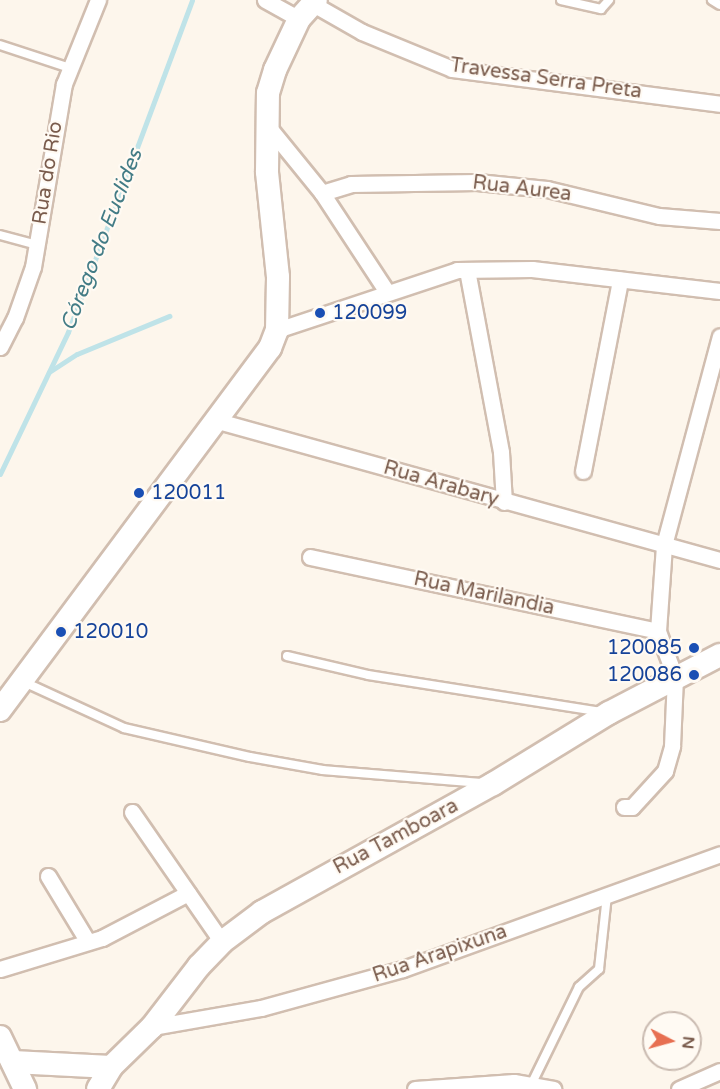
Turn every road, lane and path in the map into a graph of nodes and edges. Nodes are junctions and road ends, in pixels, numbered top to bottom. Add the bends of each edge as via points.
1 (98, 0) edge
2 (265, 0) edge
3 (561, 0) edge
4 (609, 0) edge
5 (712, 0) edge
6 (720, 5) edge
7 (309, 8) edge
8 (0, 45) edge
9 (70, 68) junction
10 (720, 104) edge
11 (266, 124) junction
12 (322, 193) junction
13 (720, 221) edge
14 (0, 235) edge
15 (37, 245) junction
16 (467, 270) junction
17 (620, 280) junction
18 (720, 291) edge
19 (387, 292) junction
20 (277, 330) junction
21 (720, 336) edge
22 (0, 347) edge
23 (218, 422) junction
24 (583, 471) dead end
25 (504, 502) junction
26 (664, 545) junction
27 (310, 557) dead end
28 (720, 560) edge
29 (658, 631) junction
30 (720, 655) edge
31 (287, 656) dead end
32 (675, 678) junction
33 (21, 680) junction
34 (0, 710) edge
35 (609, 713) junction
36 (493, 784) junction
37 (624, 807) dead end
38 (132, 812) dead end
39 (720, 854) edge
40 (48, 876) dead end
41 (188, 892) junction
42 (608, 895) junction
43 (88, 942) junction
44 (222, 942) junction
45 (0, 969) edge
46 (152, 1027) junction
47 (0, 1037) edge
48 (13, 1062) junction
49 (111, 1067) junction
50 (720, 1071) edge
51 (531, 1085) junction
52 (25, 1089) edge
53 (98, 1089) edge
54 (415, 1089) edge
55 (553, 1089) edge
56 (679, 1089) edge

1 - 9 street, Rua do Rio
2 - 7 street, Travessa Serra Preta
3 - 4 lane via 601,9
5 - 6 lane
7 - 10 street, Travessa Serra Preta via 452,69
7 - 11 street via 275,70
8 - 9 lane
9 - 15 street, Rua do Rio via 52,140
11 - 12 street
11 - 20 street via 278,277
12 - 13 street, Rua Aurea via 351,184 477,182 547,189 659,216
12 - 19 street
14 - 15 lane
15 - 22 street, Rua do Rio via 15,318
16 - 17 street via 532,269
16 - 19 street
16 - 25 street via 501,452
17 - 18 street
17 - 24 street
19 - 20 street
20 - 23 street via 270,348
21 - 26 street
23 - 25 street, Rua Arabary
23 - 33 street
25 - 26 street, Rua Arabary
26 - 28 street, Rua Arabary
26 - 29 street
27 - 29 street, Rua Marilandia
29 - 32 street
30 - 32 street, Rua Tamboara
31 - 35 lane via 368,675
32 - 35 street, Rua Tamboara
32 - 37 street via 672,746 665,771 632,807
33 - 34 street
33 - 36 lane via 124,728 250,757 323,770
35 - 36 street, Rua Tamboara
36 - 44 street, Rua Tamboara via 302,888
38 - 41 street
39 - 42 street, Rua Arapixuna
40 - 43 street
41 - 43 street
41 - 44 street
42 - 46 street, Rua Arapixuna via 403,969 261,1008
42 - 51 lane via 599,969 579,987
43 - 45 street
44 - 46 street, Rua Tamboara
46 - 49 street, Rua Tamboara
47 - 48 street
48 - 49 street
48 - 52 street
49 - 53 street, Rua Tamboara
50 - 56 street
51 - 54 street via 514,1082
51 - 55 street

